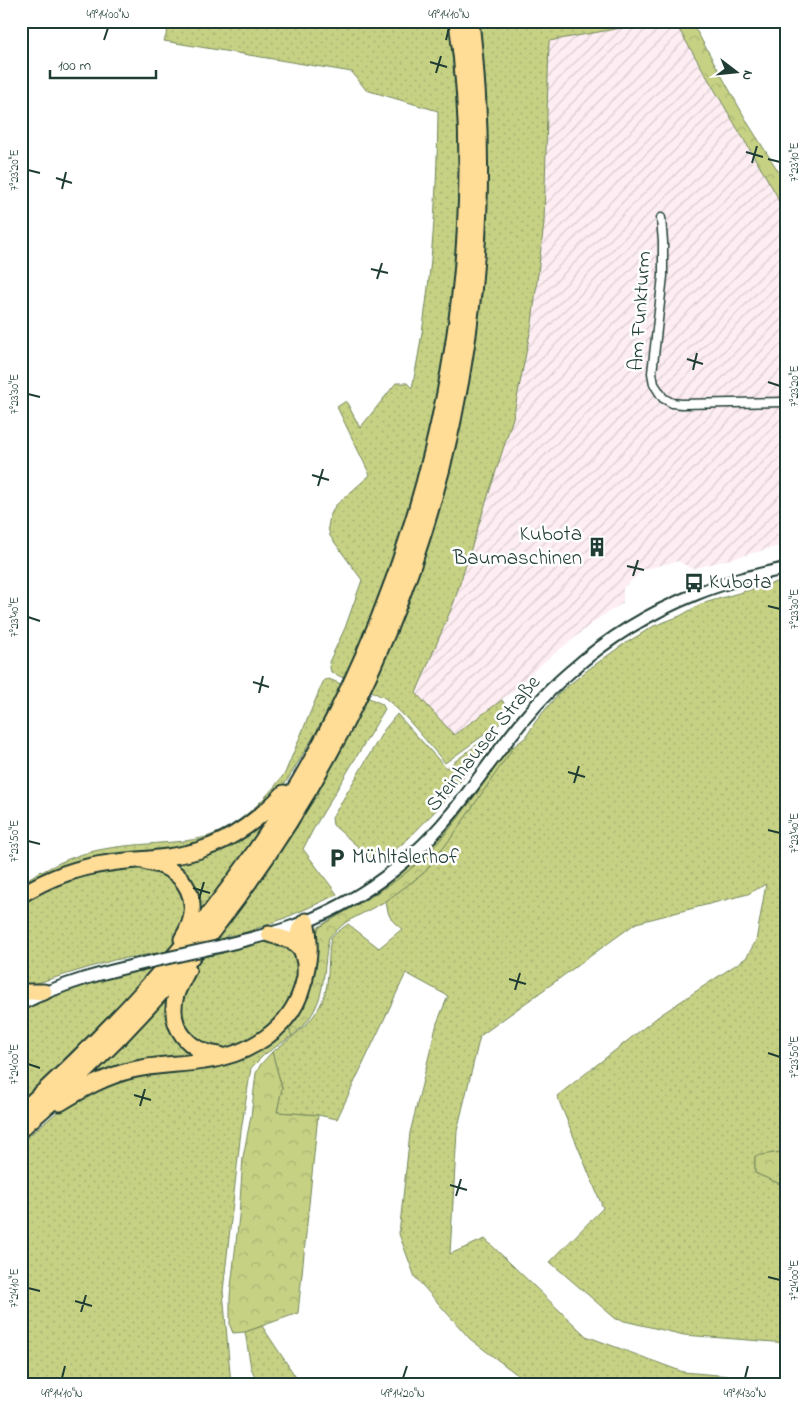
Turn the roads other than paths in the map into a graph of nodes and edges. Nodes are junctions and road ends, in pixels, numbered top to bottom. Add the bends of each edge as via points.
1 (457, 21) edge
2 (471, 21) edge
3 (661, 218) dead end
4 (787, 402) edge
5 (787, 568) edge
6 (307, 768) junction
7 (138, 861) junction
8 (21, 895) edge
9 (306, 921) junction
10 (269, 934) junction
11 (203, 943) junction
12 (302, 950) junction
13 (156, 978) junction
14 (305, 979) junction
15 (21, 992) edge
16 (44, 992) junction
17 (21, 1004) edge
18 (224, 1056) junction
19 (24, 1120) edge

1 - 6 highway via 465,117 466,202 449,375 427,474 398,568 354,675
2 - 11 highway via 479,113 476,255 462,374 439,480 394,617 358,700 323,768 282,835 243,893
3 - 4 street, Am Funkturm via 663,276 652,361 658,392 668,401 682,404
5 - 9 main road, Steinhauser Straße via 696,594 628,629 590,655 521,723 443,824 414,854 351,900
6 - 7 highway via 268,809 230,838 192,852
6 - 13 highway via 229,888
7 - 8 highway via 98,864 71,872
7 - 13 highway via 157,864 175,872 192,899 186,930
9 - 10 main road, Steinhauser Straße
9 - 12 highway via 300,926 298,935
9 - 14 highway via 310,950
10 - 12 highway via 291,941
10 - 16 main road, Steinhauser Straße, bridge via 94,975
11 - 18 highway via 177,992 175,1019 179,1031 190,1044 204,1052
11 - 19 highway via 146,1009 86,1070
12 - 14 highway
13 - 19 highway
14 - 18 highway via 297,1002 282,1024 250,1048
15 - 16 highway
16 - 17 main road, Steinhauser Straße
18 - 19 highway via 117,1074

